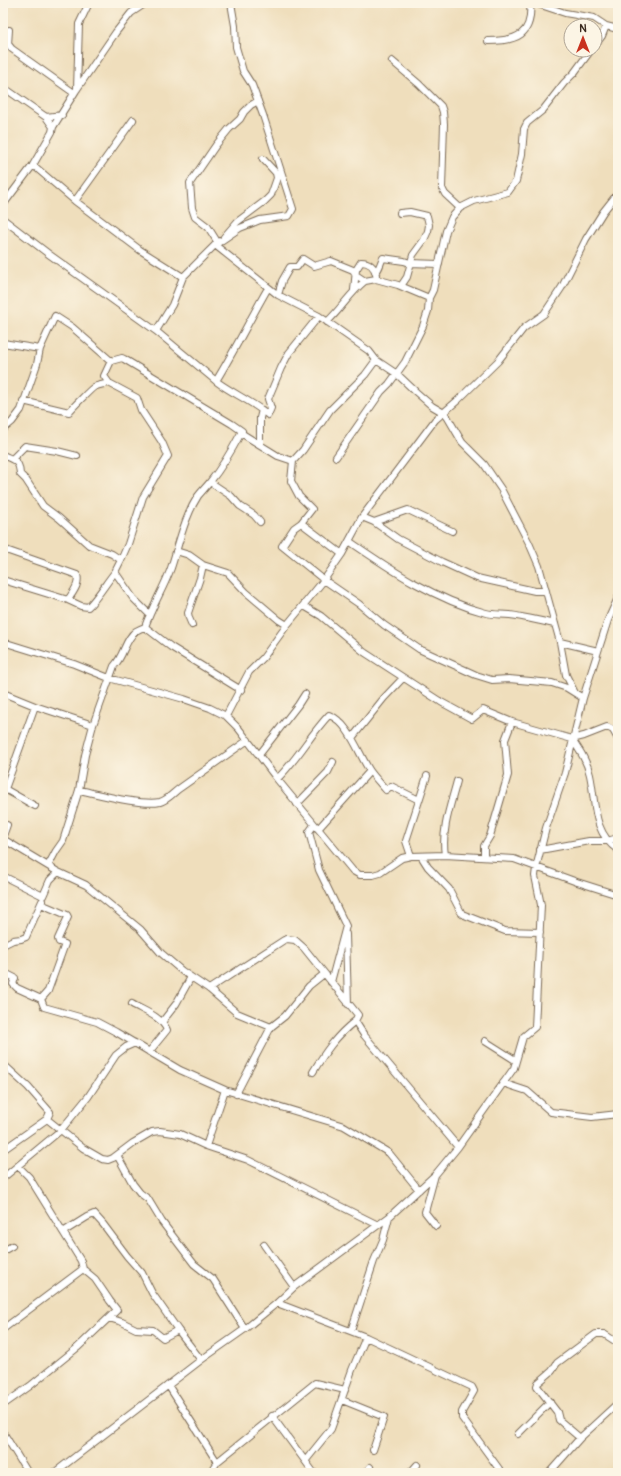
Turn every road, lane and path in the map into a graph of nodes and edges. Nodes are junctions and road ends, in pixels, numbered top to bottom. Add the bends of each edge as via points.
1 (89, 3) edge
2 (146, 3) edge
3 (239, 3) edge
4 (530, 3) edge
5 (535, 3) edge
6 (232, 4) edge
7 (606, 26) junction
8 (618, 29) edge
9 (9, 30) dead end
10 (603, 34) edge
11 (488, 41) dead end
12 (585, 58) edge
13 (392, 62) dead end
14 (3, 87) edge
15 (76, 91) junction
16 (258, 101) junction
17 (62, 115) junction
18 (46, 117) junction
19 (133, 120) dead end
20 (53, 127) junction
21 (263, 159) dead end
22 (33, 165) junction
23 (280, 176) junction
24 (618, 193) edge
25 (75, 201) junction
26 (3, 205) edge
27 (460, 208) junction
28 (400, 213) dead end
29 (3, 219) edge
30 (218, 243) junction
31 (410, 263) junction
32 (439, 264) junction
33 (376, 272) junction
34 (356, 275) junction
35 (183, 277) junction
36 (376, 279) junction
37 (365, 281) junction
38 (401, 286) junction
39 (268, 288) junction
40 (354, 290) junction
41 (278, 295) junction
42 (430, 298) junction
43 (319, 316) junction
44 (327, 322) junction
45 (156, 331) junction
46 (3, 342) edge
47 (40, 349) junction
48 (376, 360) junction
49 (111, 361) junction
50 (397, 374) junction
51 (216, 381) junction
52 (109, 383) junction
53 (268, 399) junction
54 (23, 401) junction
55 (261, 409) junction
56 (444, 413) junction
57 (3, 428) edge
58 (241, 433) junction
59 (260, 444) junction
60 (3, 455) edge
61 (77, 456) dead end
62 (336, 457) dead end
63 (12, 459) junction
64 (293, 461) junction
65 (210, 482) junction
66 (362, 517) junction
67 (260, 522) dead end
68 (374, 522) junction
69 (301, 523) junction
70 (452, 531) dead end
71 (349, 541) junction
72 (126, 547) junction
73 (3, 549) edge
74 (176, 551) junction
75 (112, 554) junction
76 (342, 554) junction
77 (121, 560) junction
78 (203, 564) junction
79 (114, 572) junction
80 (3, 580) edge
81 (324, 580) junction
82 (546, 591) junction
83 (618, 598) edge
84 (68, 600) junction
85 (304, 606) junction
86 (149, 614) junction
87 (287, 624) junction
88 (555, 624) junction
89 (192, 625) dead end
90 (145, 627) junction
91 (3, 642) edge
92 (560, 642) junction
93 (598, 651) junction
94 (109, 678) junction
95 (403, 678) junction
96 (241, 690) junction
97 (3, 693) edge
98 (575, 693) junction
99 (304, 694) dead end
100 (583, 698) junction
101 (35, 706) junction
102 (226, 716) junction
103 (512, 722) junction
104 (93, 725) junction
105 (352, 738) junction
106 (572, 739) junction
107 (618, 739) edge
108 (248, 740) junction
109 (259, 755) junction
110 (333, 762) dead end
111 (370, 771) junction
112 (427, 776) dead end
113 (277, 779) junction
114 (457, 781) dead end
115 (4, 788) edge
116 (79, 790) junction
117 (419, 800) junction
118 (297, 804) junction
119 (35, 806) dead end
120 (7, 825) dead end
121 (316, 827) junction
122 (3, 836) edge
123 (618, 838) edge
124 (3, 839) edge
125 (607, 841) junction
126 (540, 850) junction
127 (618, 850) edge
128 (445, 855) junction
129 (411, 856) junction
130 (421, 856) junction
131 (484, 857) junction
132 (48, 866) junction
133 (536, 868) junction
134 (58, 872) junction
135 (3, 876) edge
136 (618, 895) edge
137 (43, 896) junction
138 (41, 904) junction
139 (346, 926) junction
140 (540, 932) junction
141 (3, 945) edge
142 (3, 972) edge
143 (324, 974) junction
144 (191, 977) junction
145 (331, 982) junction
146 (209, 990) junction
147 (42, 999) junction
148 (132, 1004) dead end
149 (348, 1004) junction
150 (355, 1021) junction
151 (162, 1022) junction
152 (271, 1027) junction
153 (485, 1041) dead end
154 (135, 1043) junction
155 (149, 1052) junction
156 (515, 1060) junction
157 (3, 1064) edge
158 (313, 1072) dead end
159 (503, 1082) junction
160 (225, 1090) junction
161 (236, 1094) junction
162 (618, 1114) edge
163 (47, 1119) junction
164 (61, 1130) junction
165 (206, 1146) junction
166 (458, 1147) junction
167 (3, 1150) edge
168 (117, 1155) junction
169 (18, 1166) junction
170 (435, 1175) junction
171 (3, 1178) edge
172 (419, 1190) junction
173 (389, 1217) junction
174 (378, 1225) junction
175 (436, 1226) dead end
176 (63, 1232) junction
177 (264, 1245) dead end
178 (12, 1246) dead end
179 (3, 1251) edge
180 (83, 1269) junction
181 (294, 1287) junction
182 (277, 1303) junction
183 (109, 1318) junction
184 (3, 1329) edge
185 (245, 1329) junction
186 (178, 1330) junction
187 (351, 1331) junction
188 (366, 1337) junction
189 (618, 1343) edge
190 (201, 1360) junction
191 (168, 1385) junction
192 (345, 1390) junction
193 (342, 1400) junction
194 (550, 1402) junction
195 (618, 1403) edge
196 (3, 1405) edge
197 (272, 1416) junction
198 (3, 1432) edge
199 (518, 1434) dead end
200 (580, 1438) junction
201 (373, 1450) dead end
202 (306, 1460) junction
203 (217, 1462) junction
204 (417, 1465) dead end
205 (370, 1466) dead end
206 (28, 1473) edge
207 (54, 1473) edge
208 (213, 1473) edge
209 (314, 1473) edge
210 (365, 1473) edge
211 (410, 1473) edge
212 (502, 1473) edge
213 (549, 1473) edge

1 - 15 street via 79,24
2 - 15 street via 131,13
3 - 6 street
4 - 11 street via 530,18 522,33 511,40
5 - 7 street via 565,13 594,18
6 - 16 street via 236,47 243,71
7 - 8 street
7 - 10 street
9 - 15 street via 8,44 12,49
12 - 27 street via 544,110 527,123 516,181 508,192 474,201
13 - 27 street via 420,84 444,112 442,188
14 - 18 street
15 - 17 street
16 - 23 street
16 - 30 street via 229,128 190,183 195,217 208,227
17 - 18 street
17 - 20 street
18 - 20 street
19 - 25 street
20 - 22 street
21 - 23 street
22 - 25 street
22 - 26 street
23 - 30 street via 271,195 237,222
23 - 30 street via 293,209 289,216 260,220 240,228
24 - 56 street via 586,239 562,287 544,314 524,328 498,361
25 - 35 street via 140,250
27 - 32 street via 452,217 446,231
28 - 31 street via 410,212 427,216 430,225
29 - 45 street
30 - 35 street
30 - 39 street
31 - 32 street
31 - 33 street via 384,258
31 - 38 street via 407,277
32 - 42 street
33 - 34 street via 371,265 361,262
33 - 36 street
34 - 37 street
34 - 40 street
34 - 41 street via 353,270 331,261 314,266 303,259 297,267 290,267
35 - 45 street via 172,306
36 - 37 street
36 - 38 street
37 - 40 street
38 - 42 street
39 - 41 street
39 - 51 street
40 - 44 street
41 - 43 street
42 - 50 street via 423,326 406,362
43 - 44 street
43 - 53 street via 289,353
44 - 48 street via 369,352
45 - 51 street
46 - 47 street
47 - 49 street via 56,316
47 - 54 street
48 - 50 street
48 - 64 street via 365,375 330,410
49 - 52 street via 104,376
49 - 58 street via 122,358 133,364 232,424 242,431
50 - 56 street
50 - 62 street via 381,392
51 - 55 street
52 - 54 street via 91,389 69,412
52 - 72 street via 137,398 140,410 162,442 168,456 143,498
53 - 55 street
53 - 55 street via 271,408 268,415
54 - 57 street via 16,417
55 - 59 street
56 - 66 street via 435,420
56 - 82 street via 462,442 484,464 501,489 534,554
58 - 59 street
58 - 65 street
59 - 64 street via 278,456
60 - 63 street
61 - 63 street via 25,446
63 - 75 street via 17,461 20,474 43,506 89,545
64 - 69 street via 291,481 299,496 312,509
65 - 67 street via 231,496
65 - 74 street via 191,510
66 - 68 street
66 - 71 street
68 - 70 street via 408,510
68 - 82 street via 404,542 477,578 535,591
69 - 76 street
69 - 81 street via 294,528 282,546
71 - 76 street
71 - 88 street via 414,583 450,601 499,616 508,615
72 - 75 street
72 - 77 street
73 - 84 street via 77,575 77,585
74 - 78 street via 189,555
74 - 86 street via 171,568
75 - 77 street
76 - 81 street
77 - 79 street
78 - 87 street via 231,576 246,592
78 - 89 street via 188,613
79 - 84 street via 88,607
79 - 86 street via 133,598
80 - 84 street
81 - 85 street
81 - 98 street via 419,649 476,675 492,680 545,682
82 - 88 street
83 - 93 street
85 - 87 street
85 - 95 street
86 - 90 street
87 - 96 street via 250,672
88 - 92 street
90 - 94 street via 136,631 130,638
90 - 96 street via 171,647
91 - 94 street via 74,664
92 - 93 street
92 - 98 street via 566,675
93 - 100 street
94 - 102 street via 184,698
94 - 104 street
95 - 103 street via 472,719 484,710
95 - 105 street
96 - 102 street
97 - 101 street
98 - 100 street
99 - 109 street
100 - 106 street
101 - 104 street
101 - 115 street
102 - 108 street
103 - 106 street
103 - 131 street via 506,740 508,775 490,836 484,846
104 - 116 street
105 - 111 street
105 - 113 street via 334,717 329,715 290,767
106 - 107 street via 607,727 614,730
106 - 125 street via 585,759 590,775 594,810
106 - 126 street via 565,773
108 - 109 street
108 - 116 street via 161,802 141,802
109 - 113 street
110 - 118 street via 328,772
111 - 117 street via 386,790 391,786
111 - 121 street
112 - 117 street
113 - 118 street
114 - 128 street via 447,818
115 - 119 street
116 - 132 street via 63,841
117 - 129 street via 406,841
118 - 121 street
120 - 122 street
121 - 129 street via 353,871 360,875 380,873 398,860
121 - 139 street via 309,832 319,870
123 - 125 street
124 - 132 street
125 - 126 street via 589,841
125 - 127 street
126 - 133 street
128 - 130 street
128 - 131 street
129 - 130 street
130 - 140 street via 449,889 462,914 505,932
131 - 133 street via 516,859
132 - 134 street
133 - 136 street
133 - 140 street via 535,876 541,905
134 - 137 street via 50,880
134 - 144 street via 86,885 140,929 161,953
135 - 137 street
137 - 138 street
138 - 141 street via 26,937
138 - 147 street via 68,917 58,939 65,944 48,991
139 - 145 street
139 - 149 street
140 - 156 street via 535,1027 523,1037
142 - 147 street via 15,978 13,984 17,988
143 - 145 street
143 - 146 street via 304,948 295,940 287,939
143 - 152 street via 309,986 285,1016
144 - 146 street
144 - 151 street via 176,1004
145 - 149 street
146 - 152 street via 237,1013
147 - 154 street via 44,1007 97,1022
148 - 151 street
149 - 150 street via 358,1015
150 - 158 street via 329,1047
150 - 166 street
151 - 155 street via 167,1030
152 - 161 street
153 - 156 street
154 - 155 street
154 - 164 street via 116,1055 88,1097
155 - 160 street via 180,1070
156 - 159 street via 514,1068
157 - 163 street via 50,1112
159 - 162 street via 527,1091 551,1112 592,1117
159 - 166 street
160 - 161 street
160 - 165 street
161 - 172 street via 344,1126 389,1153
163 - 164 street
163 - 167 street
164 - 168 street via 102,1159 108,1160
164 - 169 street
165 - 168 street via 180,1134 155,1131 132,1143
165 - 174 street via 248,1160
166 - 170 street
168 - 185 street via 133,1184 148,1199 194,1264 213,1279
169 - 171 street
169 - 176 street via 29,1178
170 - 172 street
170 - 175 street via 425,1212
172 - 173 street
173 - 174 street
173 - 187 street
174 - 181 street
176 - 180 street
176 - 186 street via 94,1214 142,1272 152,1293
177 - 181 street
178 - 179 street
180 - 183 street via 95,1279 117,1310
180 - 184 street
181 - 182 street
182 - 185 street
182 - 187 street
183 - 186 street via 136,1329 153,1330 163,1338
183 - 196 street via 55,1367
185 - 190 street
186 - 190 street
187 - 188 street
188 - 192 street
188 - 212 street via 472,1387 474,1391 462,1412 462,1418
189 - 194 street via 604,1334 596,1334 557,1363 537,1386
190 - 191 street
191 - 203 street
191 - 207 street
192 - 193 street
192 - 197 street via 315,1383
193 - 201 street via 384,1417
193 - 202 street via 331,1429
194 - 199 street
194 - 200 street via 559,1420
195 - 200 street
197 - 202 street
197 - 203 street
198 - 206 street
200 - 213 street
202 - 209 street
203 - 208 street
204 - 211 street
205 - 210 street

